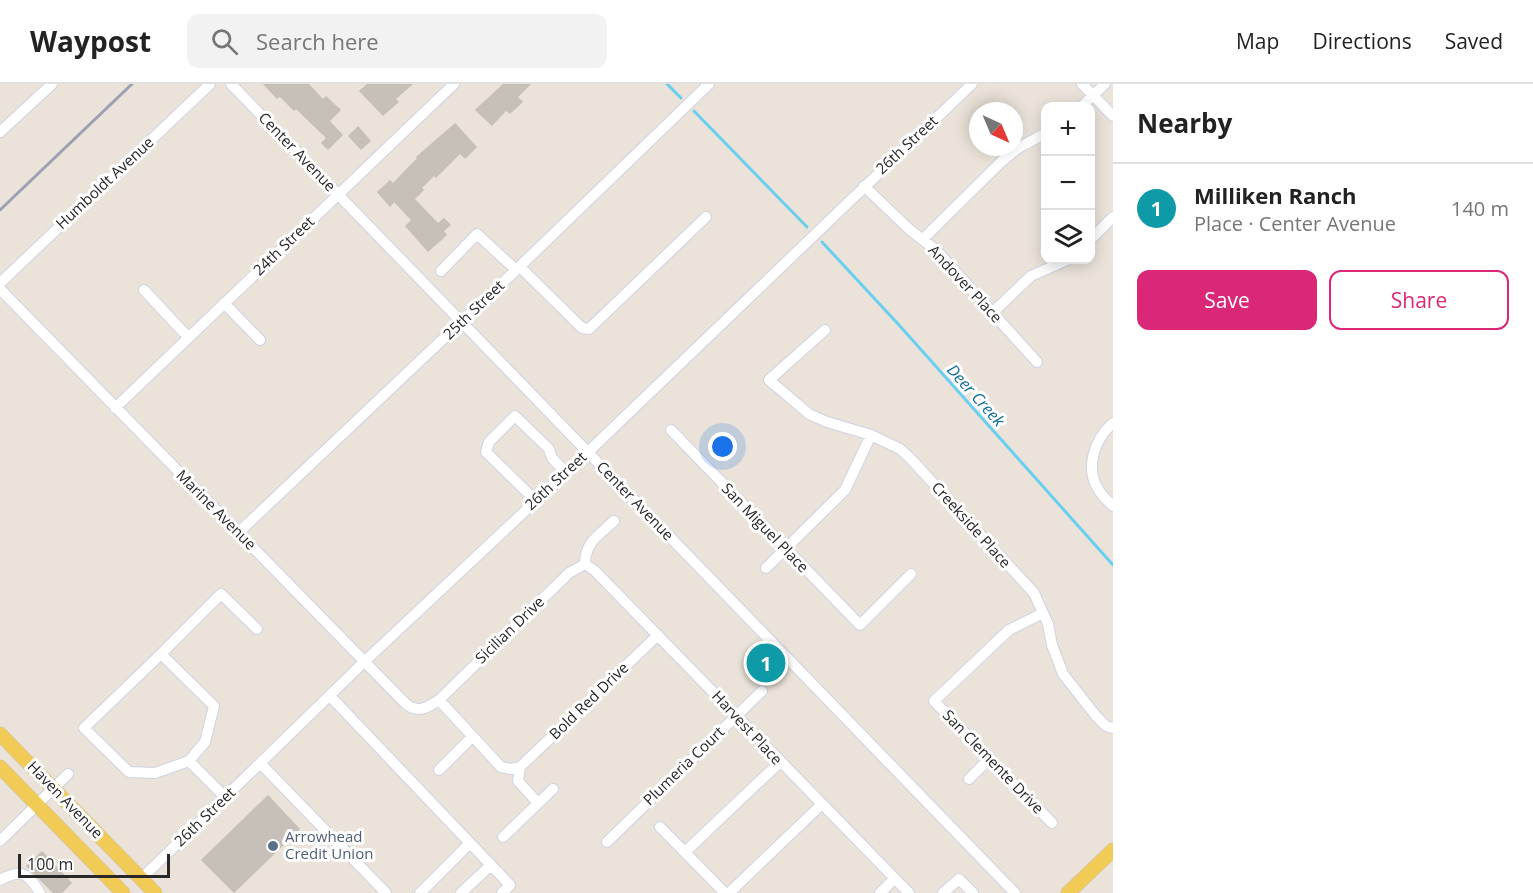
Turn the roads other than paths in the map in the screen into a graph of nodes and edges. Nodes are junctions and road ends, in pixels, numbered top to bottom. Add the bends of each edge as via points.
1 (51, 84) edge
2 (210, 84) edge
3 (231, 84) edge
4 (454, 84) edge
5 (709, 84) edge
6 (972, 84) edge
7 (1082, 84) edge
8 (1105, 84) edge
9 (1093, 96) junction
10 (1086, 102) edge
11 (1113, 117) edge
12 (0, 132) edge
13 (1041, 136) edge
14 (864, 186) junction
15 (338, 195) junction
16 (706, 217) dead end
17 (1113, 217) edge
18 (1095, 235) edge
19 (922, 239) junction
20 (1058, 264) edge
21 (518, 268) junction
22 (441, 271) dead end
23 (0, 282) edge
24 (0, 289) edge
25 (144, 290) dead end
26 (224, 303) junction
27 (992, 313) junction
28 (461, 322) junction
29 (825, 330) dead end
30 (188, 337) junction
31 (260, 340) dead end
32 (1037, 362) dead end
33 (115, 408) junction
34 (1113, 423) edge
35 (671, 430) dead end
36 (871, 435) junction
37 (588, 452) junction
38 (566, 473) junction
39 (536, 501) junction
40 (1113, 506) edge
41 (614, 521) dead end
42 (238, 533) junction
43 (786, 549) junction
44 (585, 564) junction
45 (766, 568) dead end
46 (911, 574) dead end
47 (1043, 613) junction
48 (257, 629) dead end
49 (658, 635) junction
50 (161, 654) junction
51 (365, 661) junction
52 (762, 690) dead end
53 (330, 696) junction
54 (439, 700) junction
55 (736, 716) junction
56 (1113, 728) edge
57 (0, 734) edge
58 (472, 737) junction
59 (990, 758) junction
60 (189, 761) junction
61 (779, 762) junction
62 (260, 763) junction
63 (0, 767) edge
64 (520, 768) junction
65 (439, 770) dead end
66 (68, 774) dead end
67 (969, 779) dead end
68 (54, 789) junction
69 (553, 789) dead end
70 (225, 797) junction
71 (538, 803) junction
72 (37, 805) junction
73 (821, 805) junction
74 (1052, 823) dead end
75 (660, 826) dead end
76 (503, 837) dead end
77 (0, 841) edge
78 (607, 842) dead end
79 (470, 843) junction
80 (1113, 850) edge
81 (685, 852) junction
82 (491, 865) junction
83 (141, 879) junction
84 (894, 879) junction
85 (0, 880) edge
86 (40, 893) edge
87 (123, 893) edge
88 (155, 893) edge
89 (387, 893) edge
90 (420, 893) edge
91 (461, 893) edge
92 (502, 893) edge
93 (727, 893) edge
94 (880, 893) edge
95 (909, 893) edge
96 (943, 893) edge
97 (973, 893) edge
98 (1015, 893) edge
99 (1068, 893) edge

1 - 12 street
2 - 23 street, Humboldt Avenue
3 - 15 street, Center Avenue
4 - 15 street, 24th Street
5 - 21 street, 25th Street
6 - 14 street, 26th Street
7 - 9 street
8 - 9 street
9 - 10 street
9 - 11 street
13 - 19 street via 1002,161
14 - 19 street, Andover Place
14 - 37 street, 26th Street
15 - 26 street, 24th Street
15 - 28 street, Center Avenue
16 - 21 street via 589,328 582,328
17 - 18 street
19 - 27 street, Andover Place
20 - 27 street via 1031,276
21 - 22 street via 477,234
21 - 28 street, 25th Street
24 - 33 street, Marine Avenue
25 - 30 street
26 - 30 street, 24th Street
26 - 31 street
27 - 32 street, Andover Place
28 - 37 street, Center Avenue
28 - 42 street, 25th Street
29 - 36 street, Creekside Place via 769,380 809,414
30 - 33 street, 24th Street
33 - 42 street, Marine Avenue
34 - 40 street via 1098,440 1093,472 1098,491
35 - 43 street, San Miguel Place
36 - 43 street via 845,490
36 - 47 street, Creekside Place via 910,458 1034,593
37 - 38 street, 26th Street
37 - 98 street, Center Avenue
38 - 39 street, 26th Street
38 - 39 street via 549,449 515,416 489,442 486,452
39 - 51 street, 26th Street
41 - 44 street via 588,546
42 - 51 street, Marine Avenue
43 - 45 street
43 - 46 street, San Miguel Place via 860,625
44 - 49 street, Harvest Place
44 - 54 street, Sicilian Drive via 568,573
47 - 56 street, Creekside Place via 1063,674 1096,716
47 - 59 street, San Clemente Drive via 1009,630 934,701
48 - 50 street via 221,594
49 - 55 street, Harvest Place
49 - 64 street, Bold Red Drive
50 - 60 street via 214,706 206,742
50 - 60 street via 84,728 129,772 155,773
51 - 53 street, 26th Street
51 - 54 street, Marine Avenue via 410,707 422,709
52 - 55 street, Plumeria Court
53 - 62 street, 26th Street
53 - 79 street
54 - 58 street
55 - 61 street, Harvest Place
55 - 78 street, Plumeria Court
57 - 68 main road, Haven Avenue
58 - 64 street via 501,767
58 - 65 street
59 - 67 street
59 - 74 street, San Clemente Drive
60 - 70 street
61 - 73 street, Harvest Place
61 - 81 street
62 - 70 street, 26th Street
62 - 89 street
63 - 72 main road, Haven Avenue
64 - 71 street via 518,781
66 - 68 street
68 - 72 street
68 - 83 main road, Haven Avenue
69 - 71 street
70 - 83 street, 26th Street
71 - 76 street
72 - 77 street
72 - 87 main road, Haven Avenue
73 - 84 street, Harvest Place
73 - 93 street
75 - 81 street
79 - 82 street
79 - 90 street
80 - 99 main road
81 - 93 street
82 - 91 street
82 - 92 street via 510,885
83 - 88 main road, Haven Avenue
84 - 94 street
84 - 95 street, Harvest Place
85 - 86 street via 13,873 24,875
96 - 97 street via 959,879

